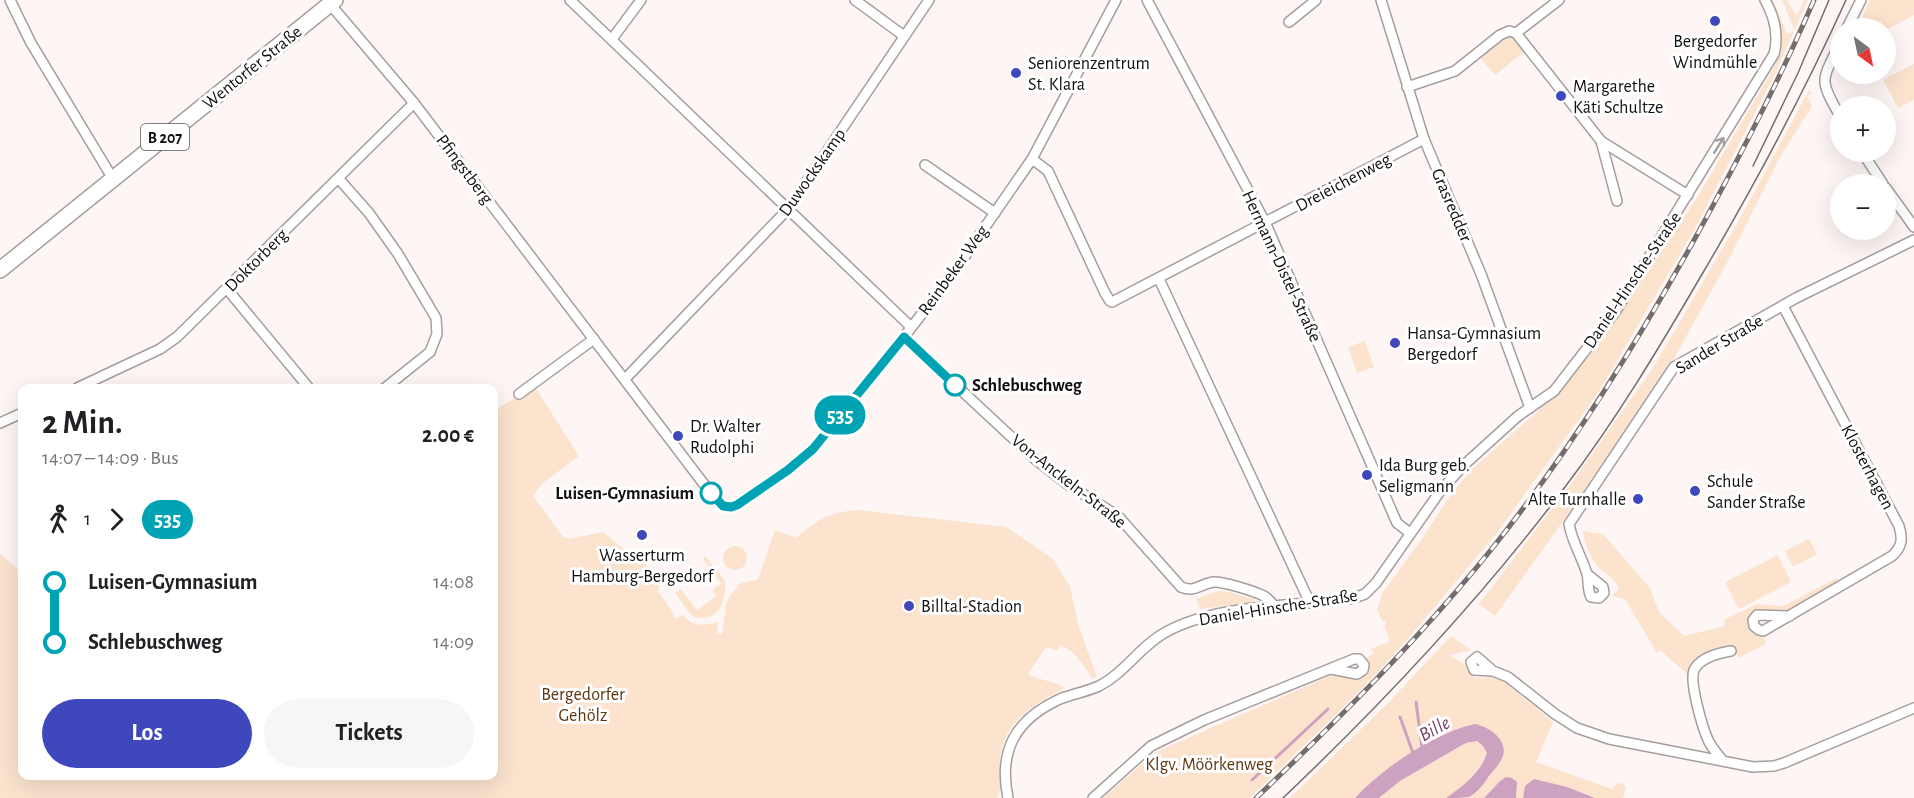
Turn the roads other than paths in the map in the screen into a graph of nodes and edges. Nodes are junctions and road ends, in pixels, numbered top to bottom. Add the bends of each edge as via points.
1 (10, 0) edge
2 (570, 0) edge
3 (641, 0) edge
4 (855, 0) edge
5 (929, 0) edge
6 (1116, 0) edge
7 (1147, 0) edge
8 (1316, 0) edge
9 (1381, 0) edge
10 (1559, 0) edge
11 (1765, 0) edge
12 (1861, 0) edge
13 (332, 2) edge
14 (1852, 18) edge
15 (1289, 22) dead end
16 (1516, 33) junction
17 (904, 36) junction
18 (612, 39) junction
19 (1830, 67) edge
20 (1407, 87) junction
21 (1830, 98) edge
22 (414, 103) junction
23 (1424, 139) junction
24 (1601, 141) junction
25 (1032, 159) junction
26 (925, 165) dead end
27 (338, 178) junction
28 (113, 179) junction
29 (1688, 195) junction
30 (1617, 201) dead end
31 (1896, 202) edge
32 (788, 209) junction
33 (994, 213) junction
34 (1265, 222) junction
35 (1914, 227) edge
36 (1914, 240) edge
37 (0, 270) edge
38 (1159, 279) junction
39 (227, 289) junction
40 (1783, 306) junction
41 (911, 327) junction
42 (904, 337) junction
43 (594, 339) junction
44 (625, 379) junction
45 (86, 384) edge
46 (306, 384) edge
47 (390, 384) edge
48 (519, 394) dead end
49 (1530, 408) junction
50 (18, 415) edge
51 (0, 423) edge
52 (737, 505) joint
53 (1410, 533) junction
54 (1587, 574) dead end
55 (1310, 603) junction
56 (1274, 606) junction
57 (1790, 616) dead end
58 (1731, 651) dead end
59 (1363, 661) dead end
60 (1493, 671) dead end
61 (1914, 708) edge
62 (1723, 761) junction
63 (1008, 798) edge
64 (1093, 798) edge

1 - 28 street
2 - 18 street
3 - 18 street
4 - 17 street
5 - 17 street, Duwockskamp
6 - 25 street, Reinbeker Weg
7 - 34 street, Hermann-Distel-Straße
8 - 15 street
9 - 20 street, Grasredder
10 - 16 street
29 -> 11 street, Daniel-Hinsche-Straße via 1770,63 1776,45
12 - 14 street
13 - 22 street, Pfingstberg
13 - 28 main road, Wentorfer Straße / B 207
16 - 20 street via 1500,35 1455,71
16 - 24 street
17 - 32 street, Duwockskamp
18 - 32 street
19 - 21 street via 1824,81
20 - 23 street, Grasredder
22 - 27 street, Doktorberg
22 - 43 street, Pfingstberg
23 - 34 street, Dreieichenweg
23 - 49 street, Grasredder via 1481,274
24 - 29 street
24 - 30 street
25 - 33 street, Reinbeker Weg
25 - 38 street, Dreieichenweg via 1048,171 1110,301
26 - 33 street, Reinbeker Weg
27 - 39 street, Doktorberg
27 - 47 street via 398,254 436,318 437,334 430,352
28 - 37 main road, Wentorfer Straße / B 207
29 - 49 street, Daniel-Hinsche-Straße via 1608,321 1554,391
31 - 35 street
32 - 41 street
32 - 44 street, Duwockskamp
33 - 41 street, Reinbeker Weg
34 - 38 street, Dreieichenweg
34 - 53 street, Hermann-Distel-Straße via 1397,523
36 - 40 street, Sander Straße
38 - 55 street
39 - 45 street, Doktorberg via 159,350
39 - 46 street
40 - 54 street, Sander Straße via 1674,368 1569,524
40 - 57 street, Klosterhagen via 1902,536 1898,551 1892,556
41 - 42 street, Reinbeker Weg
42 - 52 street, Reinbeker Weg via 813,449
42 - 56 street, Von-Anckeln-Straße via 1035,459 1118,516 1181,587 1197,589 1220,582 1266,596
43 - 44 street, Pfingstberg
43 - 48 street
44 - 52 street, Pfingstberg via 716,500 726,508
49 - 53 street, Daniel-Hinsche-Straße via 1464,465
50 - 51 street
53 - 55 street, Daniel-Hinsche-Straße via 1365,594
55 - 56 street, Daniel-Hinsche-Straße
56 - 63 street, Daniel-Hinsche-Straße via 1192,620 1139,651 1115,676 1043,708 1027,720 1007,752 1004,767
58 - 62 street via 1708,658 1697,666 1692,677 1708,741
59 - 64 street via 1354,659 1150,746
60 - 62 street via 1508,677 1577,728 1609,739
61 - 62 street via 1774,766

